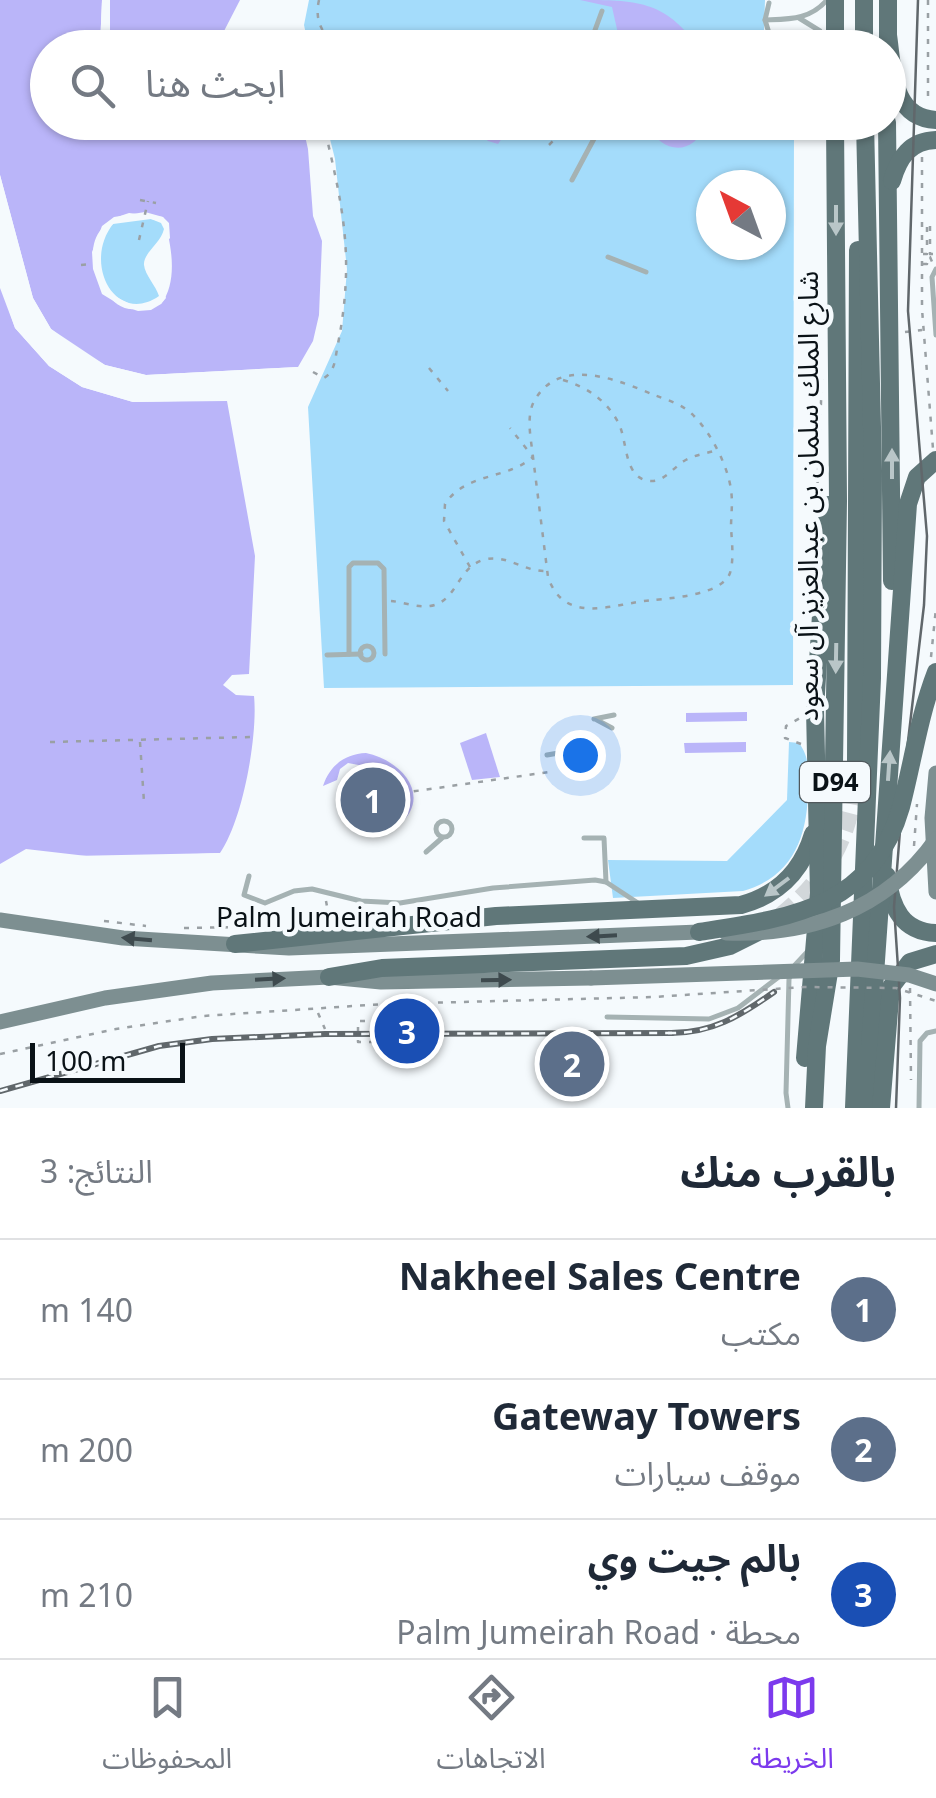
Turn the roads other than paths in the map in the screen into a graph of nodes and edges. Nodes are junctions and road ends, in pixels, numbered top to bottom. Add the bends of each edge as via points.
1 (827, 0) edge
2 (835, 0) edge
3 (864, 0) edge
4 (888, 0) edge
5 (769, 2) dead end
6 (602, 11) dead end
7 (799, 18) junction
8 (765, 20) junction
9 (595, 30) edge
10 (768, 30) edge
11 (818, 30) edge
12 (834, 30) edge
13 (864, 30) edge
14 (888, 30) edge
15 (906, 107) edge
16 (932, 120) edge
17 (593, 140) edge
18 (835, 140) edge
19 (864, 140) edge
20 (887, 140) edge
21 (932, 140) edge
22 (572, 180) dead end
23 (865, 191) junction
24 (886, 206) junction
25 (608, 257) dead end
26 (936, 266) edge
27 (646, 272) dead end
28 (935, 322) edge
29 (936, 335) edge
30 (836, 455) junction
31 (935, 461) edge
32 (349, 654) junction
33 (361, 654) dead end
34 (385, 654) dead end
35 (327, 655) dead end
36 (936, 672) edge
37 (893, 701) junction
38 (614, 715) dead end
39 (612, 728) dead end
40 (593, 747) dead end
41 (547, 755) dead end
42 (856, 764) tunnel mouth
43 (936, 773) edge
44 (817, 803) junction
45 (442, 838) dead end
46 (584, 838) dead end
47 (884, 838) junction
48 (936, 840) edge
49 (426, 852) dead end
50 (248, 876) dead end
51 (606, 882) junction
52 (936, 892) edge
53 (647, 909) junction
54 (781, 916) tunnel mouth
55 (0, 920) edge
56 (699, 932) junction
57 (936, 934) edge
58 (235, 944) junction
59 (816, 946) junction
60 (936, 954) edge
61 (795, 966) junction
62 (329, 976) junction
63 (936, 984) edge
64 (608, 1017) dead end
65 (0, 1022) edge
66 (936, 1031) edge
67 (788, 1108) edge
68 (804, 1108) edge
69 (814, 1108) edge
70 (854, 1108) edge
71 (870, 1108) edge
72 (881, 1108) edge
73 (918, 1108) edge

1 - 7 lane
2 - 12 main road
3 - 13 main road
4 - 14 main road
5 - 8 lane
6 - 9 lane
7 - 8 lane
7 - 11 lane
8 - 10 lane
15 - 16 main road
17 - 22 lane
18 -> 30 main road, شارع الملك سلمان بن عبدالعزيز آل سعود / D94
19 - 23 main road, D94
20 - 24 main road
21 - 24 main road via 901,158
23 - 42 main road via 857,282
23 - 70 main road, D94 via 872,678
37 -> 24 main road
25 - 27 lane
26 - 28 lane
28 - 29 lane
30 - 44 main road via 823,548
30 -> 69 main road, شارع الملك سلمان بن عبدالعزيز آل سعود / D94 via 831,960
31 - 37 main road via 909,495
32 - 33 lane
32 - 34 lane via 352,564 382,565
32 - 35 lane
36 - 56 main road, bridge via 898,816 862,875 802,913
47 -> 37 main road
38 - 39 lane via 594,719
40 - 41 lane
43 - 52 main road
44 -> 53 main road via 805,856 774,891 729,906
44 - 59 main road
45 - 49 lane
46 - 51 lane via 604,838
47 - 57 main road via 894,907 908,925
47 - 71 main road
48 - 56 main road, Palm Jumeirah Road, bridge via 888,889 837,918 780,932
50 - 51 lane via 244,895 259,902 303,890 400,903 507,886
51 - 53 lane
53 - 58 main road via 310,930
54 - 62 main road via 744,941 686,956 382,968
58 -> 55 main road, Palm Jumeirah Road via 124,938
56 -> 58 main road, Palm Jumeirah Road via 306,948
59 - 61 lane
59 - 68 main road
60 - 72 main road via 910,962 892,987
61 - 64 lane via 738,1008 709,1020
61 - 67 lane via 788,994
62 -> 63 main road, bridge via 381,982 857,969
65 -> 62 main road via 176,986
66 - 73 lane via 920,1041

